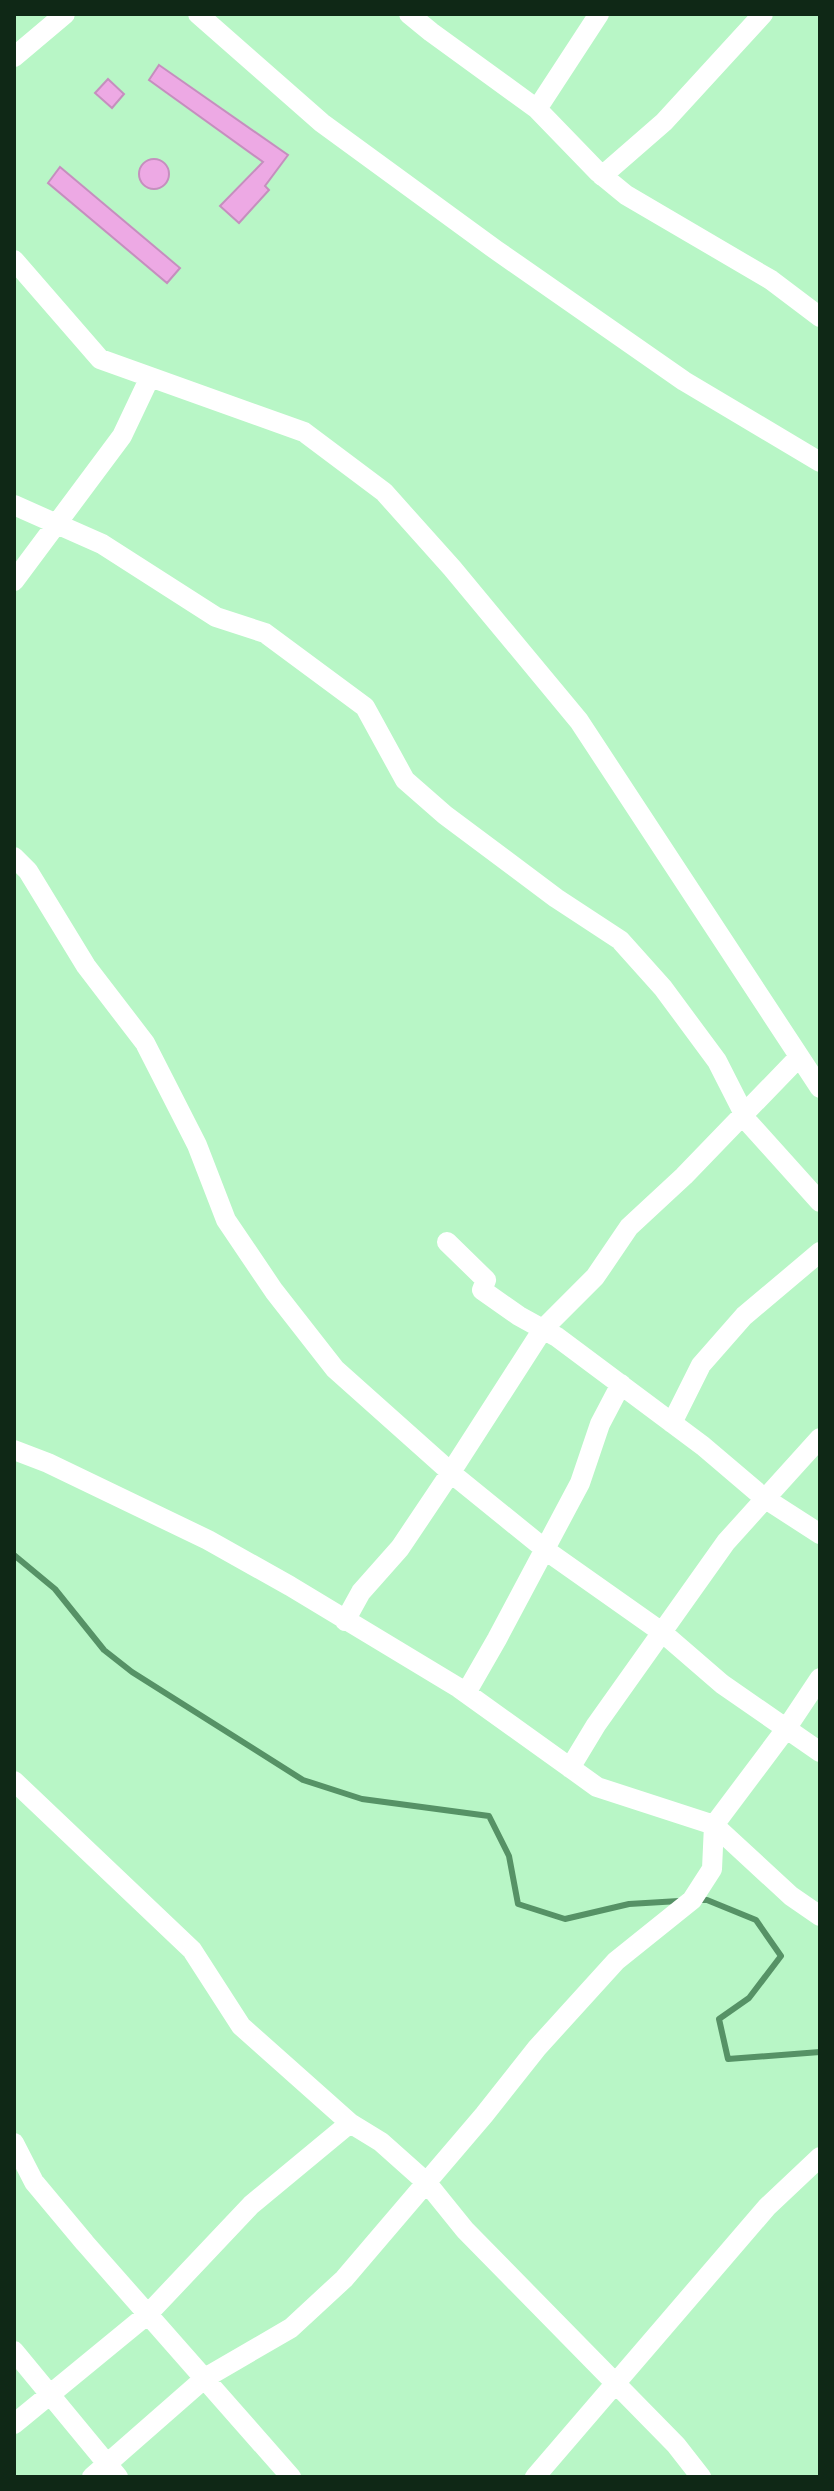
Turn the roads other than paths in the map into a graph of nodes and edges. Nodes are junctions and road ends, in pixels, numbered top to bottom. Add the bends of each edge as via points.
1 (65, 14) edge
2 (198, 14) edge
3 (409, 14) edge
4 (599, 14) edge
5 (763, 14) edge
6 (14, 57) edge
7 (537, 109) junction
8 (602, 176) junction
9 (14, 260) edge
10 (820, 317) edge
11 (150, 377) junction
12 (820, 462) edge
13 (14, 505) edge
14 (56, 523) junction
15 (14, 581) edge
16 (14, 857) edge
17 (799, 1057) junction
18 (820, 1088) edge
19 (744, 1114) junction
20 (820, 1202) edge
21 (447, 1242) dead end
22 (820, 1252) edge
23 (543, 1329) junction
24 (621, 1384) junction
25 (672, 1423) junction
26 (820, 1438) edge
27 (14, 1450) edge
28 (451, 1472) junction
29 (764, 1498) junction
30 (820, 1534) edge
31 (544, 1548) junction
32 (345, 1621) junction
33 (663, 1633) junction
34 (820, 1678) edge
35 (466, 1693) junction
36 (786, 1729) junction
37 (820, 1752) edge
38 (570, 1768) junction
39 (14, 1781) edge
40 (714, 1825) junction
41 (820, 1916) edge
42 (350, 2123) junction
43 (14, 2143) edge
44 (820, 2157) edge
45 (427, 2183) junction
46 (148, 2314) junction
47 (14, 2351) edge
48 (205, 2378) junction
49 (616, 2384) junction
50 (49, 2394) junction
51 (14, 2424) edge
52 (106, 2473) edge
53 (291, 2477) edge
54 (535, 2477) edge
55 (701, 2477) edge

1 - 6 street
2 - 12 street via 322,123 496,250 684,381
3 - 7 street
4 - 7 street
5 - 8 street via 664,122
7 - 8 street
8 - 10 street via 771,280
9 - 11 street via 100,359
11 - 14 street via 122,436
11 - 17 street via 304,432 384,492 579,721
13 - 14 street
14 - 15 street
14 - 19 street via 102,544 216,617 265,633 365,707 405,780 556,898 620,940 717,1061
16 - 28 street via 145,1043 197,1145 226,1220 274,1291 335,1369
17 - 18 street
17 - 19 street
19 - 20 street
19 - 23 street via 629,1227 595,1277
21 - 23 street via 486,1280 482,1290
22 - 25 street via 735,1326 701,1365
23 - 24 street
23 - 28 street
24 - 25 street
24 - 31 street via 600,1424 580,1483
25 - 29 street
26 - 29 street
27 - 32 street via 208,1540
28 - 31 street
28 - 32 street
29 - 30 street
29 - 33 street via 726,1542
31 - 33 street
31 - 35 street
32 - 35 street
33 - 36 street
33 - 38 street
34 - 36 street
35 - 38 street
36 - 37 street
36 - 40 street
38 - 40 street via 597,1787
39 - 42 street via 192,1950 241,2026
40 - 41 street
40 - 45 street via 712,1869 692,1900 616,1961
42 - 45 street via 381,2142
42 - 46 street via 251,2205
43 - 46 street via 34,2182
44 - 49 street via 767,2207
45 - 48 street via 344,2279 291,2328
45 - 49 street via 465,2230
46 - 48 street
46 - 50 street
47 - 50 street
48 - 52 street
48 - 53 street
49 - 54 street
49 - 55 street
50 - 51 street
50 - 52 street

